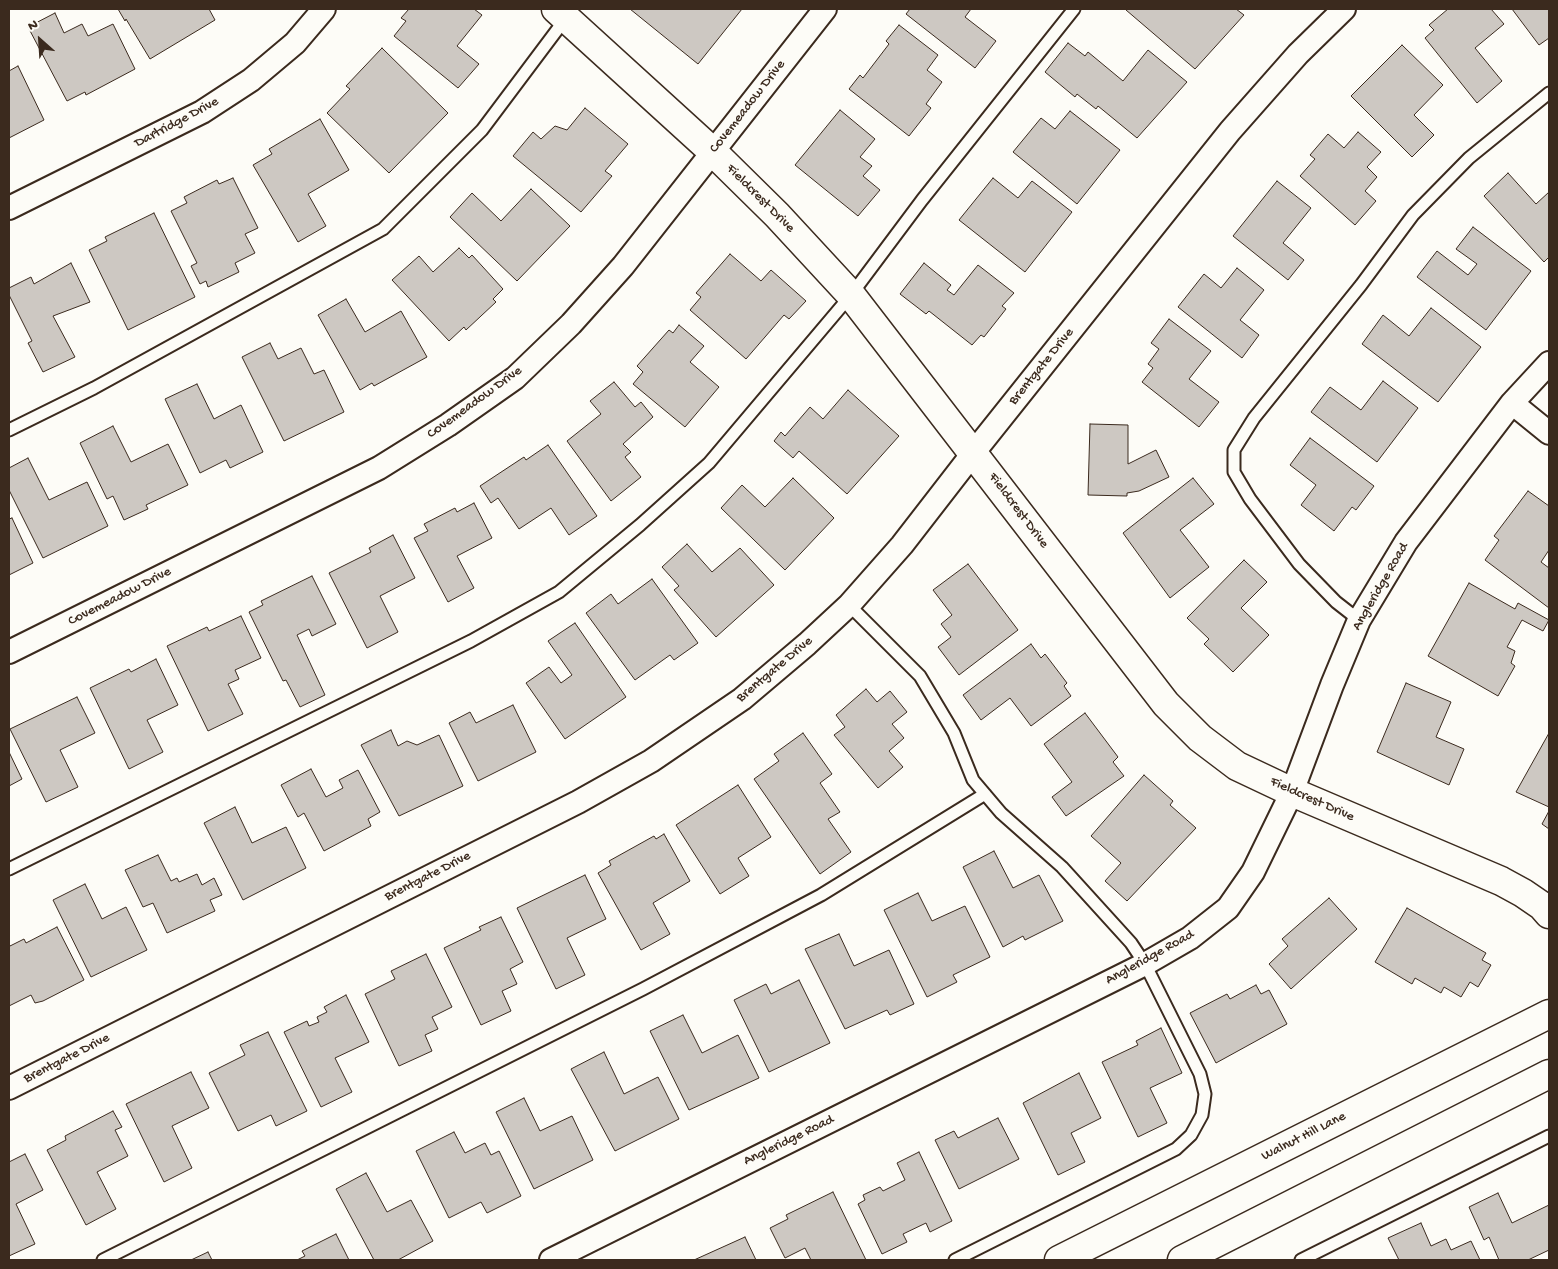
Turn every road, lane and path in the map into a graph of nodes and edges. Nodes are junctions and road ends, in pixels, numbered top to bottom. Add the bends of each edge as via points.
1 (324, 9) edge
2 (825, 9) edge
3 (1074, 9) edge
4 (1344, 9) edge
5 (565, 12) edge
6 (1549, 93) edge
7 (712, 151) junction
8 (9, 208) edge
9 (851, 294) junction
10 (1549, 363) edge
11 (1512, 403) junction
12 (9, 430) edge
13 (1549, 433) edge
14 (974, 452) junction
15 (849, 605) junction
16 (1359, 620) junction
17 (9, 652) edge
18 (1292, 792) junction
19 (985, 794) junction
20 (9, 870) edge
21 (1549, 914) edge
22 (1145, 964) junction
23 (1549, 1014) edge
24 (1549, 1074) edge
25 (9, 1088) edge
26 (1549, 1136) edge
27 (103, 1260) edge
28 (551, 1260) edge
29 (955, 1260) edge
30 (1059, 1260) edge
31 (1182, 1260) edge
32 (1301, 1260) edge

1 - 8 street, Dartridge Drive via 296,43 251,80 202,112
2 - 7 street, Covemeadow Drive
3 - 9 lane
4 - 14 street, Brentgate Drive via 1298,54 1230,131
5 - 7 street, Fieldcrest Drive
5 - 12 lane via 482,130 383,229 103,383
6 - 16 lane via 1469,158 1414,215 1254,418 1234,450 1234,472 1250,499 1299,564 1336,602
7 - 9 street, Fieldcrest Drive
7 - 17 street, Covemeadow Drive via 623,266 571,324 515,378 379,468
9 - 14 street, Fieldcrest Drive
9 - 20 lane via 709,463 559,592 471,641
10 - 11 street, Angleridge Road
11 - 13 street
11 - 16 street, Angleridge Road via 1406,542
14 - 15 street, Brentgate Drive via 902,545
14 - 18 street, Fieldcrest Drive via 1166,704 1200,738 1237,766
15 - 19 lane via 920,676 954,733 973,780
15 - 25 street, Brentgate Drive via 742,699 651,761 578,802
16 - 18 street, Angleridge Road
18 - 21 street, Fieldcrest Drive via 1501,881 1524,893
18 - 22 street, Angleridge Road via 1253,872 1228,908 1190,938
19 - 22 lane via 1062,867 1131,943
19 - 27 lane via 812,900 625,998
22 - 28 street, Angleridge Road
22 - 29 lane via 1200,1074 1205,1094 1202,1115 1191,1135 1176,1149
23 - 30 street, Walnut Hill Lane
24 - 31 street
26 - 32 lane

